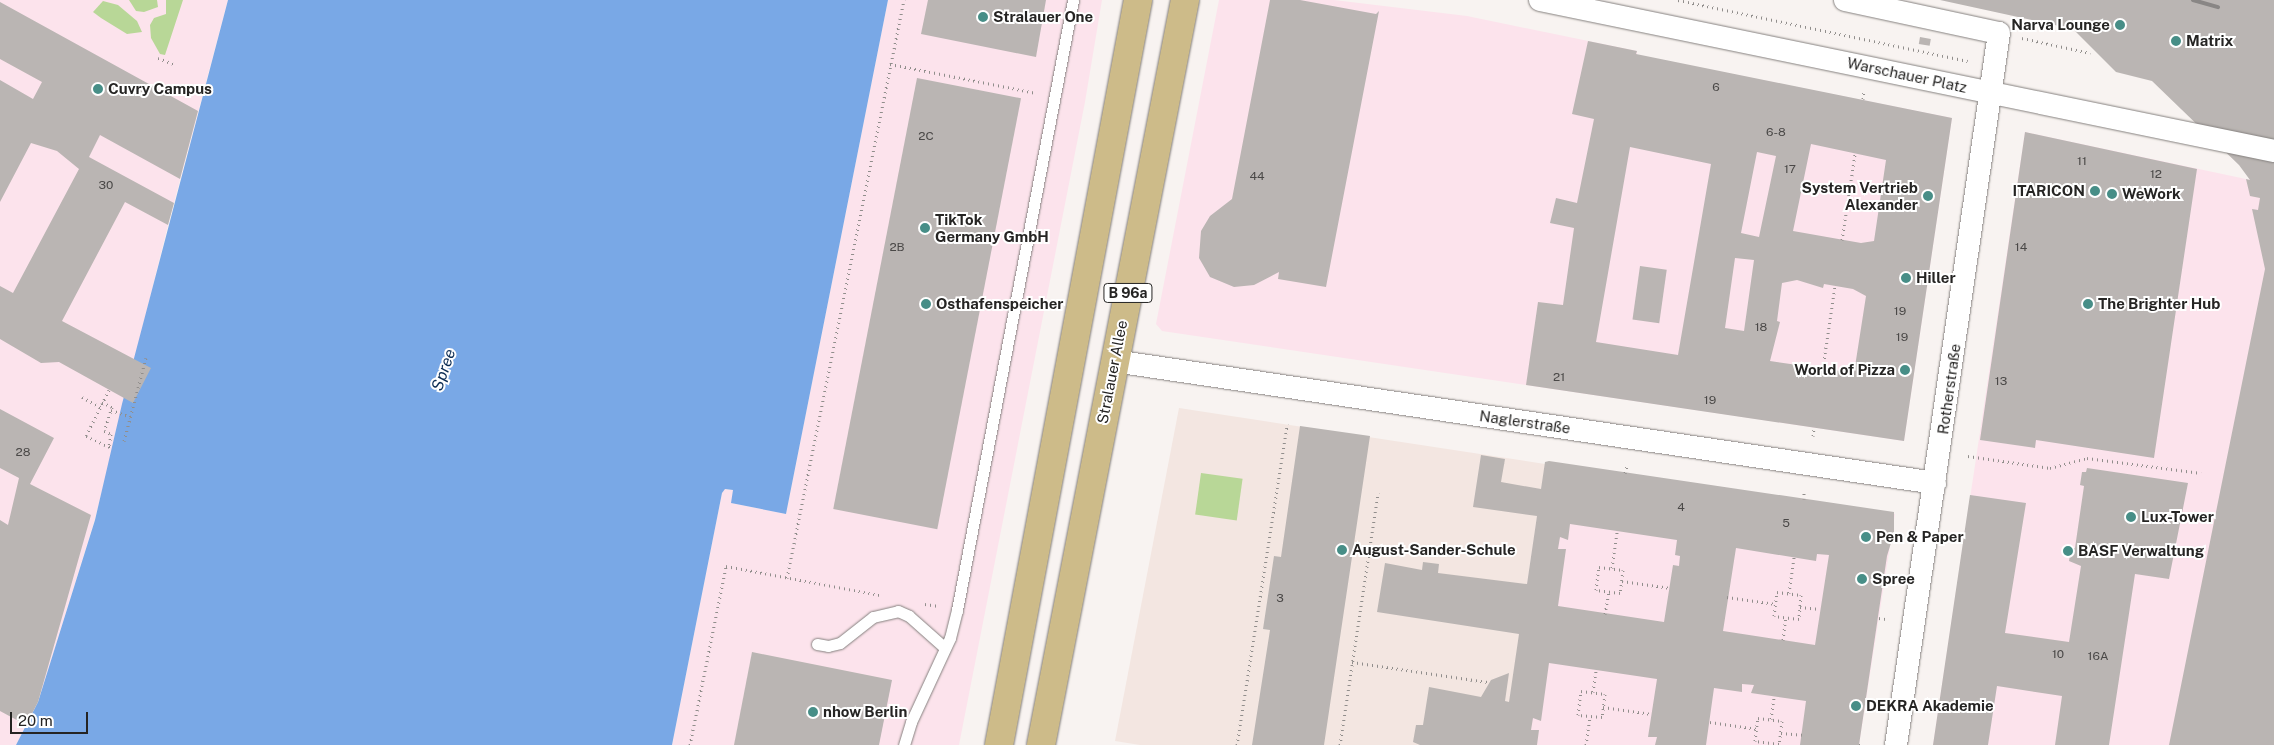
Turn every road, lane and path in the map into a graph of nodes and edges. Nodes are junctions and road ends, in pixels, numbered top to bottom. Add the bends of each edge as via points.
1 (904, 0) edge
2 (1073, 0) edge
3 (1138, 0) edge
4 (1184, 0) edge
5 (1540, 0) edge
6 (1678, 0) edge
7 (1845, 0) edge
8 (1999, 33) junction
9 (2090, 53) dead end
10 (158, 58) dead end
11 (1968, 61) dead end
12 (174, 64) dead end
13 (890, 64) junction
14 (1864, 90) dead end
15 (1992, 93) junction
16 (1054, 96) junction
17 (1863, 98) dead end
18 (2274, 151) edge
19 (1855, 154) dead end
20 (1842, 240) dead end
21 (1835, 286) dead end
22 (146, 358) dead end
23 (1114, 361) junction
24 (1823, 368) dead end
25 (109, 390) dead end
26 (82, 397) dead end
27 (102, 402) junction
28 (100, 407) junction
29 (112, 410) junction
30 (131, 417) junction
31 (1287, 424) dead end
32 (1814, 428) dead end
33 (1813, 436) dead end
34 (124, 441) dead end
35 (1968, 456) dead end
36 (1626, 466) dead end
37 (1625, 473) dead end
38 (2201, 473) dead end
39 (1935, 482) junction
40 (1804, 492) dead end
41 (1378, 493) dead end
42 (1804, 500) dead end
43 (1617, 532) dead end
44 (1794, 558) dead end
45 (1612, 568) junction
46 (786, 578) junction
47 (1622, 581) junction
48 (1670, 588) dead end
49 (1608, 592) junction
50 (1789, 593) junction
51 (890, 597) dead end
52 (1727, 597) dead end
53 (919, 603) dead end
54 (1776, 604) junction
55 (1800, 607) junction
56 (1820, 609) dead end
57 (957, 610) junction
58 (1605, 614) dead end
59 (1786, 617) junction
60 (1879, 618) dead end
61 (1885, 619) dead end
62 (1783, 640) dead end
63 (817, 644) dead end
64 (945, 648) junction
65 (1352, 662) junction
66 (1596, 671) dead end
67 (1488, 682) dead end
68 (1594, 693) junction
69 (1774, 697) dead end
70 (1603, 707) junction
71 (1651, 714) dead end
72 (1590, 716) junction
73 (1771, 719) junction
74 (1710, 722) dead end
75 (1757, 729) junction
76 (1781, 733) junction
77 (1802, 736) dead end
78 (1768, 744) edge
79 (690, 745) edge
80 (904, 745) edge
81 (999, 745) edge
82 (1041, 745) edge
83 (1237, 745) edge
84 (1340, 745) edge
85 (1586, 745) edge
86 (1896, 745) edge

1 - 13 path
2 - 16 lane
3 - 81 main road, B 96a via 1049,491
4 - 23 main road, Stralauer Allee / B 96a
5 - 15 street, Warschauer Platz
6 - 11 path
7 - 8 street
8 - 9 path
8 - 15 street, Rotherstraße
10 - 12 path
13 - 16 path
13 - 46 path
14 - 17 path
15 - 18 street, Warschauer Platz
15 - 39 street, Rotherstraße
16 - 57 lane
19 - 20 path
21 - 24 path
22 - 30 path
23 - 39 street, Naglerstraße
23 - 82 main road, Stralauer Allee / B 96a
25 - 27 path
26 - 28 path
27 - 28 path
27 - 29 path
28 - 29 path via 86,436 110,447 111,434 104,431
29 - 30 path
30 - 34 path
31 - 83 path
32 - 33 path
35 - 38 path via 2050,468 2087,458
36 - 37 path
39 - 86 street, Rotherstraße
40 - 42 path
41 - 65 path
43 - 45 path
44 - 50 path
45 - 47 path via 1623,570
45 - 49 path via 1599,567 1596,590
46 - 51 path
46 - 79 path via 726,566
47 - 48 path
47 - 49 path via 1620,593
49 - 58 path
50 - 54 path via 1777,592
50 - 55 path via 1801,595
52 - 54 path
53 - 57 path
54 - 59 path via 1774,616
55 - 56 path
55 - 59 path via 1799,619
57 - 64 lane
59 - 62 path
60 - 61 path
63 - 64 lane via 840,643 873,617 898,612 909,616
64 - 80 lane via 911,722
65 - 67 path
65 - 84 path
66 - 68 path
68 - 70 path via 1605,694
68 - 72 path via 1581,691 1578,714
69 - 73 path
70 - 71 path
70 - 72 path via 1602,718
72 - 85 path
73 - 75 path via 1758,718
73 - 76 path via 1782,721
74 - 75 path
75 - 78 path via 1755,741
76 - 77 path
76 - 78 path via 1779,744

